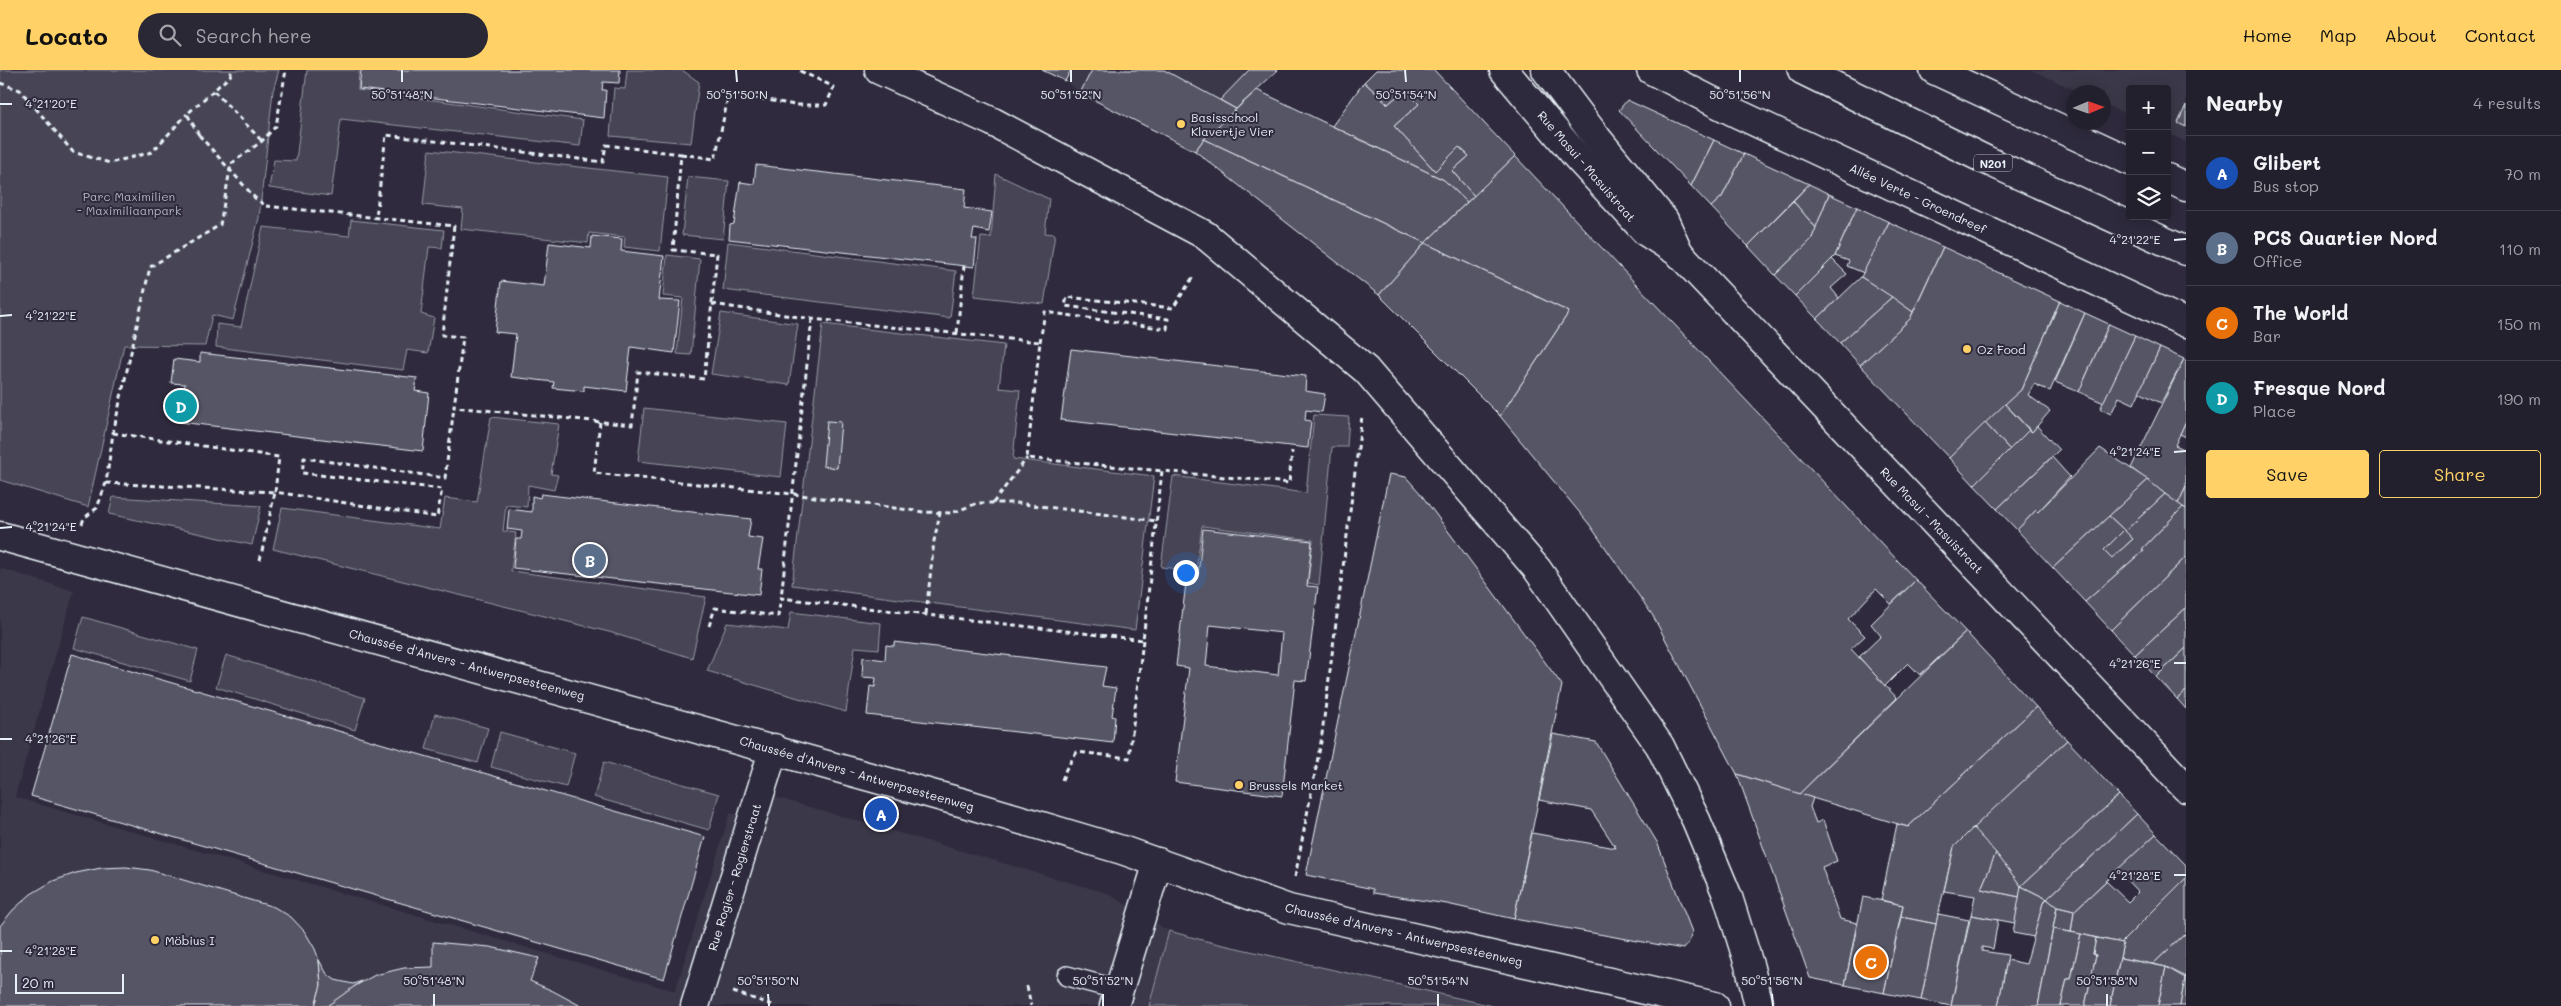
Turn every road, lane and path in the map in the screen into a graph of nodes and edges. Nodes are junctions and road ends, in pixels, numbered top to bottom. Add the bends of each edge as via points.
1 (232, 70) edge
2 (286, 70) edge
3 (798, 70) edge
4 (878, 70) edge
5 (1504, 70) edge
6 (1546, 70) edge
7 (1651, 70) edge
8 (1802, 70) edge
9 (1934, 70) edge
10 (0, 82) edge
11 (214, 91) junction
12 (187, 114) junction
13 (262, 141) junction
14 (681, 154) junction
15 (2126, 159) edge
16 (2171, 180) edge
17 (2186, 187) edge
18 (376, 217) junction
19 (2186, 251) edge
20 (1679, 252) junction
21 (964, 266) dead end
22 (1193, 277) dead end
23 (712, 304) junction
24 (812, 319) junction
25 (2186, 323) edge
26 (957, 333) junction
27 (1040, 342) junction
28 (1366, 370) junction
29 (454, 407) junction
30 (600, 422) junction
31 (114, 433) junction
32 (1292, 451) dead end
33 (1027, 458) junction
34 (1162, 472) junction
35 (106, 483) junction
36 (275, 492) junction
37 (793, 494) junction
38 (993, 503) junction
39 (940, 513) junction
40 (1157, 521) junction
41 (80, 532) dead end
42 (0, 536) edge
43 (260, 560) dead end
44 (780, 598) junction
45 (926, 614) junction
46 (709, 626) dead end
47 (1143, 640) junction
48 (774, 748) junction
49 (1062, 780) dead end
50 (2186, 788) edge
51 (1158, 862) junction
52 (1289, 909) junction
53 (1067, 976) dead end
54 (1027, 986) dead end
55 (733, 992) dead end
56 (1116, 998) edge
57 (694, 1006) edge
58 (776, 1006) edge
59 (1031, 1006) edge
60 (1715, 1006) edge
61 (1759, 1006) edge

1 - 11 path
2 - 13 path via 276,126
3 - 14 path via 834,87 826,105 795,105 729,93 715,159
4 - 28 street via 993,122 1205,235
5 - 20 street, Rue Masui - Masuistraat via 1646,232
6 - 20 street, Rue Masui - Masuistraat via 1664,220
7 - 25 street, Allée Verte - Groendreef
8 - 19 street, N201 via 1986,160
9 - 15 street
10 - 12 path via 20,90 73,152 110,163 152,152
11 - 12 path
11 - 13 path
12 - 18 path, bridge via 199,135 255,198 266,206
13 - 31 path via 230,164 220,224 150,267
14 - 18 path via 606,145 603,162 386,134
14 - 23 path via 673,250 717,254
16 - 17 street
18 - 29 path via 454,226 442,335 463,337
20 - 50 street, Rue Masui - Masuistraat
21 - 26 path
22 - 27 path via 1173,308 1067,297 1066,306 1168,319 1168,329 1045,312
23 - 24 path
23 - 30 path via 704,379 638,372 632,425
24 - 26 path
24 - 37 path
26 - 27 path
27 - 33 path
28 - 52 path via 1321,742
28 - 61 street via 1537,569 1660,746 1728,896
29 - 30 path
29 - 36 path via 445,478 304,458 302,472 442,489 437,517
30 - 37 path via 594,473
31 - 35 path
31 - 36 path via 279,457
32 - 34 path via 1288,483
33 - 34 path
33 - 38 path
34 - 40 path
35 - 36 path
35 - 41 path via 97,508 84,518
36 - 43 path
37 - 39 path
37 - 44 path
38 - 39 path via 978,503 952,514
38 - 40 path via 1016,503
39 - 45 path
40 - 47 path
42 - 48 street, Chaussée d'Anvers - Antwerpsesteenweg
44 - 45 path
44 - 46 path via 778,616 715,608
45 - 47 path
47 - 49 path via 1129,758 1078,752
48 - 51 street, Chaussée d'Anvers - Antwerpsesteenweg
48 - 57 street, Rue Rogier - Rogierstraat
51 - 52 street, Chaussée d'Anvers - Antwerpsesteenweg
51 - 56 street
52 - 60 street, Chaussée d'Anvers - Antwerpsesteenweg
53 - 56 lane
54 - 59 path
55 - 58 path

